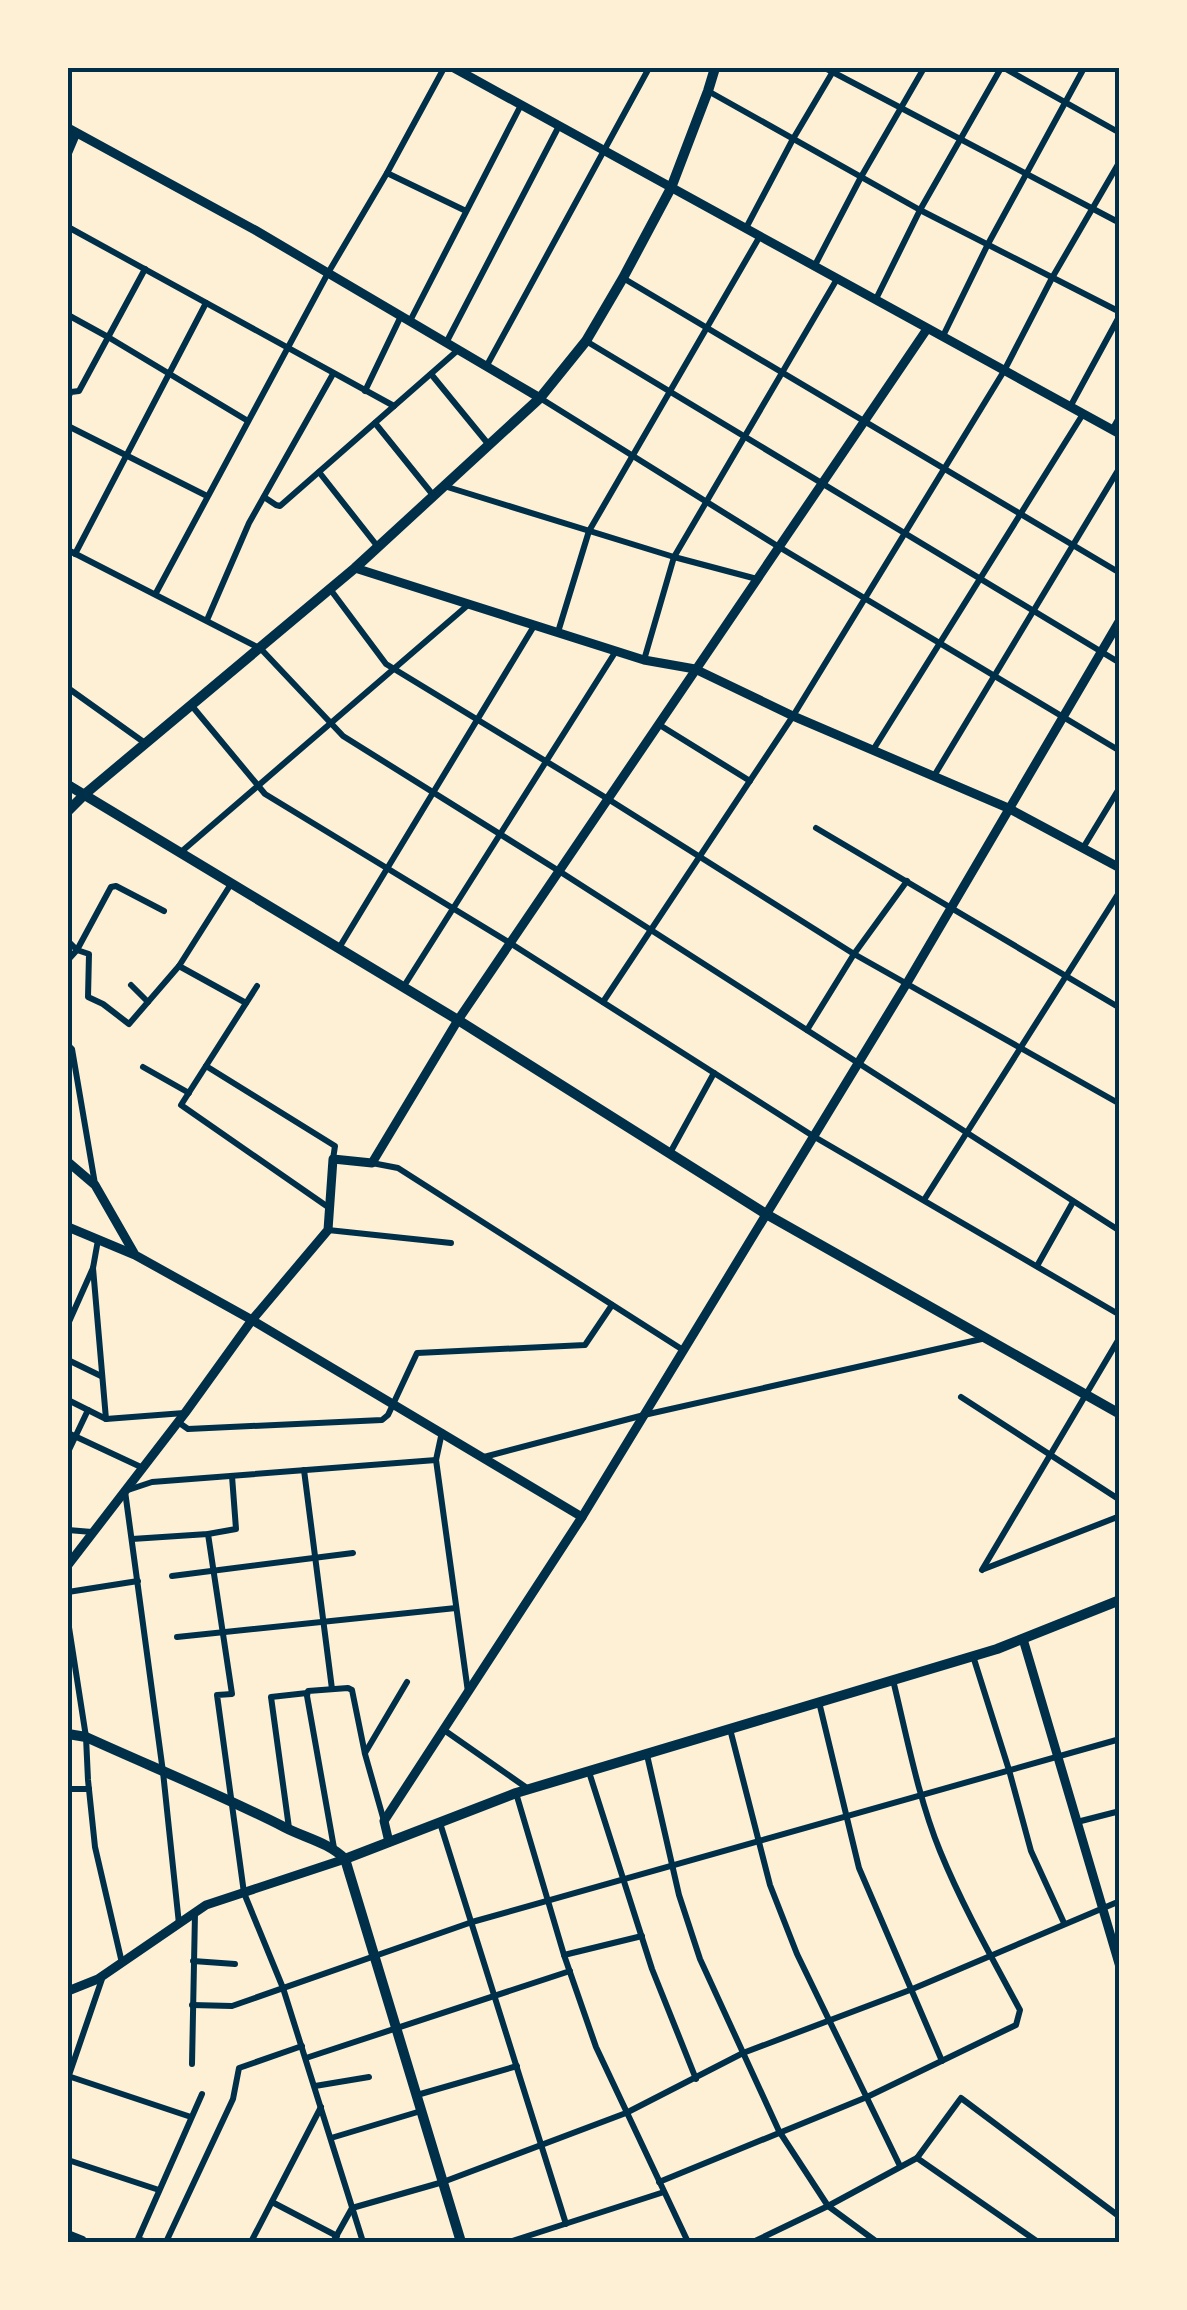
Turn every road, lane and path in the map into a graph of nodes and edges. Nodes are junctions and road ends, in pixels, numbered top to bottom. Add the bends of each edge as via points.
1 (444, 68) edge
2 (454, 68) edge
3 (649, 68) edge
4 (715, 68) edge
5 (924, 68) edge
6 (1003, 68) edge
7 (1084, 68) edge
8 (831, 69) edge
9 (708, 91) junction
10 (1065, 102) junction
11 (521, 104) junction
12 (902, 108) junction
13 (559, 126) junction
14 (72, 130) edge
15 (1120, 133) edge
16 (792, 139) junction
17 (962, 140) junction
18 (604, 150) junction
19 (68, 152) edge
20 (1120, 161) edge
21 (387, 172) junction
22 (1027, 174) junction
23 (861, 177) junction
24 (671, 188) junction
25 (1093, 209) junction
26 (920, 210) junction
27 (466, 211) junction
28 (1120, 223) edge
29 (68, 227) edge
30 (746, 229) junction
31 (760, 236) junction
32 (988, 244) junction
33 (814, 267) junction
34 (145, 270) junction
35 (328, 273) junction
36 (624, 278) junction
37 (1052, 278) junction
38 (837, 280) junction
39 (875, 300) junction
40 (206, 303) junction
41 (1120, 314) edge
42 (68, 315) edge
43 (405, 319) junction
44 (707, 327) junction
45 (927, 329) junction
46 (108, 337) junction
47 (943, 338) junction
48 (586, 341) junction
49 (446, 343) junction
50 (288, 347) junction
51 (458, 350) junction
52 (486, 367) junction
53 (1004, 371) junction
54 (783, 372) junction
55 (169, 373) junction
56 (333, 374) junction
57 (430, 374) junction
58 (365, 391) junction
59 (670, 391) junction
60 (68, 397) edge
61 (540, 398) junction
62 (394, 406) junction
63 (1070, 407) junction
64 (1082, 414) junction
65 (1120, 416) edge
66 (865, 420) junction
67 (248, 421) junction
68 (375, 422) junction
69 (68, 426) edge
70 (1116, 432) edge
71 (745, 436) junction
72 (490, 446) junction
73 (127, 454) junction
74 (632, 456) junction
75 (944, 468) junction
76 (1120, 468) edge
77 (319, 472) junction
78 (822, 482) junction
79 (444, 486) junction
80 (207, 496) junction
81 (434, 496) junction
82 (264, 497) junction
83 (706, 502) junction
84 (1020, 514) junction
85 (589, 531) junction
86 (905, 532) junction
87 (1073, 545) junction
88 (378, 547) junction
89 (778, 547) junction
90 (71, 552) edge
91 (674, 557) junction
92 (355, 568) junction
93 (1120, 572) edge
94 (980, 578) junction
95 (757, 579) junction
96 (330, 590) junction
97 (156, 593) junction
98 (865, 598) junction
99 (468, 604) junction
100 (1034, 610) junction
101 (208, 620) junction
102 (1120, 620) edge
103 (534, 626) junction
104 (558, 632) junction
105 (940, 643) junction
106 (261, 648) junction
107 (616, 651) junction
108 (1101, 651) junction
109 (644, 660) junction
110 (1120, 663) edge
111 (393, 669) junction
112 (695, 669) junction
113 (994, 676) junction
114 (68, 688) edge
115 (192, 706) junction
116 (793, 716) junction
117 (1062, 716) junction
118 (477, 720) junction
119 (331, 723) junction
120 (658, 724) junction
121 (146, 744) junction
122 (873, 750) junction
123 (1120, 751) edge
124 (546, 761) junction
125 (934, 776) junction
126 (750, 780) junction
127 (68, 785) edge
128 (258, 786) junction
129 (1120, 788) edge
130 (433, 792) junction
131 (85, 794) junction
132 (608, 799) junction
133 (1008, 808) junction
134 (68, 811) edge
135 (816, 828) dead end
136 (500, 834) junction
137 (1083, 848) junction
138 (181, 852) junction
139 (700, 857) junction
140 (387, 868) junction
141 (1120, 868) edge
142 (559, 871) junction
143 (907, 881) junction
144 (232, 883) junction
145 (1120, 892) edge
146 (951, 907) junction
147 (453, 908) junction
148 (164, 911) dead end
149 (651, 930) junction
150 (68, 940) edge
151 (510, 944) junction
152 (339, 948) junction
153 (77, 950) junction
154 (854, 954) junction
155 (68, 960) edge
156 (179, 966) junction
157 (1066, 976) junction
158 (906, 983) junction
159 (131, 986) dead end
160 (256, 986) dead end
161 (403, 987) junction
162 (148, 1002) junction
163 (604, 1002) junction
164 (246, 1003) junction
165 (1120, 1008) edge
166 (458, 1020) junction
167 (807, 1030) junction
168 (68, 1045) edge
169 (1021, 1047) junction
170 (858, 1063) junction
171 (206, 1066) junction
172 (143, 1067) dead end
173 (74, 1068) junction
174 (714, 1073) junction
175 (68, 1074) edge
176 (189, 1092) junction
177 (1120, 1104) edge
178 (967, 1134) junction
179 (814, 1136) junction
180 (670, 1153) junction
181 (333, 1159) junction
182 (68, 1162) edge
183 (372, 1163) junction
184 (95, 1185) junction
185 (924, 1200) junction
186 (1074, 1202) junction
187 (328, 1207) junction
188 (766, 1214) junction
189 (68, 1227) edge
190 (328, 1230) junction
191 (1120, 1231) edge
192 (98, 1240) junction
193 (451, 1243) dead end
194 (135, 1255) junction
195 (1037, 1266) junction
196 (93, 1268) junction
197 (612, 1305) junction
198 (1120, 1314) edge
199 (252, 1320) junction
200 (68, 1324) edge
201 (1120, 1337) edge
202 (987, 1338) junction
203 (683, 1350) junction
204 (68, 1360) edge
205 (102, 1376) junction
206 (1087, 1394) junction
207 (962, 1397) dead end
208 (68, 1400) edge
209 (392, 1404) junction
210 (88, 1410) junction
211 (1120, 1414) edge
212 (644, 1415) junction
213 (182, 1418) junction
214 (106, 1419) junction
215 (442, 1432) junction
216 (71, 1434) edge
217 (68, 1452) edge
218 (1052, 1454) junction
219 (484, 1458) junction
220 (436, 1460) junction
221 (142, 1468) junction
222 (304, 1470) junction
223 (232, 1476) junction
224 (126, 1490) junction
225 (1120, 1500) edge
226 (582, 1516) junction
227 (1120, 1516) edge
228 (68, 1530) edge
229 (93, 1532) junction
230 (208, 1534) junction
231 (132, 1539) junction
232 (353, 1553) dead end
233 (316, 1558) junction
234 (68, 1566) edge
235 (214, 1570) junction
236 (172, 1576) dead end
237 (138, 1581) junction
238 (68, 1592) edge
239 (1120, 1600) edge
240 (456, 1608) junction
241 (68, 1621) edge
242 (324, 1621) junction
243 (223, 1632) junction
244 (177, 1636) dead end
245 (1022, 1638) junction
246 (973, 1656) junction
247 (893, 1680) junction
248 (407, 1682) dead end
249 (332, 1689) junction
250 (307, 1693) junction
251 (468, 1693) junction
252 (819, 1702) junction
253 (730, 1729) junction
254 (444, 1730) junction
255 (68, 1734) edge
256 (86, 1737) junction
257 (1120, 1740) edge
258 (365, 1754) junction
259 (646, 1754) junction
260 (1058, 1756) junction
261 (1010, 1770) junction
262 (589, 1771) junction
263 (163, 1772) junction
264 (89, 1789) junction
265 (68, 1790) edge
266 (522, 1791) junction
267 (923, 1794) junction
268 (230, 1799) junction
269 (1120, 1811) edge
270 (846, 1816) junction
271 (384, 1821) junction
272 (440, 1822) junction
273 (1077, 1822) junction
274 (289, 1830) junction
275 (759, 1841) junction
276 (389, 1842) junction
277 (334, 1848) junction
278 (345, 1859) junction
279 (673, 1865) junction
280 (625, 1879) junction
281 (244, 1892) junction
282 (1120, 1901) edge
283 (548, 1902) junction
284 (1102, 1908) junction
285 (195, 1913) junction
286 (472, 1922) junction
287 (1064, 1923) junction
288 (179, 1924) junction
289 (642, 1936) junction
290 (990, 1954) junction
291 (374, 1955) junction
292 (564, 1955) junction
293 (194, 1961) junction
294 (122, 1963) junction
295 (235, 1964) dead end
296 (1120, 1967) edge
297 (570, 1971) junction
298 (104, 1975) junction
299 (282, 1988) junction
300 (910, 1990) junction
301 (68, 1991) edge
302 (496, 1997) junction
303 (192, 2005) junction
304 (830, 2021) junction
305 (397, 2030) junction
306 (302, 2046) junction
307 (743, 2054) junction
308 (306, 2058) junction
309 (942, 2062) junction
310 (192, 2064) dead end
311 (517, 2066) junction
312 (68, 2077) edge
313 (369, 2077) dead end
314 (696, 2078) junction
315 (315, 2086) junction
316 (202, 2094) dead end
317 (416, 2096) junction
318 (867, 2097) junction
319 (321, 2107) junction
320 (421, 2111) junction
321 (626, 2113) junction
322 (192, 2117) junction
323 (779, 2132) junction
324 (331, 2138) junction
325 (541, 2146) junction
326 (917, 2158) junction
327 (68, 2160) edge
328 (900, 2166) junction
329 (442, 2182) junction
330 (659, 2182) junction
331 (159, 2190) junction
332 (664, 2192) junction
333 (272, 2202) junction
334 (828, 2206) junction
335 (352, 2208) junction
336 (1120, 2217) edge
337 (566, 2224) junction
338 (68, 2233) edge
339 (335, 2239) edge
340 (82, 2242) edge
341 (148, 2242) edge
342 (166, 2242) edge
343 (251, 2242) edge
344 (363, 2242) edge
345 (461, 2242) edge
346 (509, 2242) edge
347 (688, 2242) edge
348 (753, 2242) edge
349 (876, 2242) edge
350 (1038, 2242) edge

1 - 21 street
2 - 11 street
3 - 18 street
4 - 9 main road
5 - 12 street
6 - 10 street
6 - 17 street
7 - 10 street
8 - 12 street
8 - 16 street
9 - 16 street
9 - 24 main road
10 - 15 street
10 - 22 street
11 - 13 street
11 - 27 street
12 - 17 street
12 - 23 street
13 - 18 street
13 - 49 street
14 - 19 street
14 - 35 street
16 - 23 street
16 - 30 street
17 - 22 street
17 - 26 street
18 - 24 street
18 - 52 street
20 - 25 street
21 - 27 street
21 - 35 street
22 - 25 street
22 - 32 street
23 - 26 street
23 - 33 street
24 - 30 street
24 - 36 main road
25 - 28 street
25 - 37 street
26 - 32 street
26 - 39 street
27 - 43 street
29 - 34 street
30 - 31 street
31 - 33 street
31 - 44 street
32 - 37 street
32 - 47 street
33 - 38 street
34 - 40 street
34 - 46 street
35 - 43 street
35 - 50 street
36 - 44 street
36 - 48 main road
37 - 41 street
37 - 53 street
38 - 39 street
38 - 54 street
39 - 45 street
40 - 50 street
40 - 55 street
41 - 63 street
42 - 46 street
43 - 49 street
43 - 58 street
44 - 54 street
44 - 59 street
45 - 47 street
45 - 66 street
46 - 55 street
46 - 60 street via 80,391
47 - 53 street
48 - 59 street
48 - 61 main road
49 - 51 street
50 - 56 street
50 - 67 street
51 - 52 street
51 - 57 street
52 - 61 street
53 - 63 street
53 - 75 street
54 - 66 street
54 - 71 street
55 - 67 street
55 - 73 street
56 - 58 street
56 - 82 street
57 - 62 street
57 - 72 street
58 - 62 street
59 - 71 street
59 - 74 street
61 - 72 main road
61 - 74 street
62 - 68 street
63 - 64 street
64 - 70 street
64 - 84 street
65 - 70 street
66 - 75 street
66 - 78 street
67 - 80 street
68 - 77 street
68 - 81 street
69 - 73 street
71 - 78 street
71 - 83 street
72 - 79 main road
73 - 80 street
73 - 90 street
74 - 83 street
74 - 85 street
75 - 84 street
75 - 86 street
76 - 87 street
77 - 82 street via 280,506
77 - 88 street
78 - 86 street
78 - 89 street
79 - 81 main road
79 - 85 street
80 - 97 street
81 - 88 main road
82 - 101 street
83 - 89 street
83 - 91 street
84 - 87 street
84 - 94 street
85 - 91 street
85 - 104 street
86 - 94 street
86 - 98 street
87 - 93 street
87 - 100 street
88 - 92 main road
89 - 95 street
89 - 98 street
90 - 97 street
91 - 95 street
91 - 109 street
92 - 96 main road
92 - 99 street
94 - 100 street
94 - 105 street
95 - 112 street
96 - 106 main road
96 - 111 street
97 - 101 street
98 - 105 street
98 - 116 street
99 - 103 street
99 - 111 street
100 - 108 street
100 - 113 street
101 - 106 street
102 - 108 street
103 - 104 street
103 - 118 street
104 - 107 street
105 - 113 street
105 - 122 street
106 - 115 main road
106 - 119 street
107 - 109 street
107 - 124 street
108 - 110 street
108 - 117 street
109 - 112 street
111 - 118 street
111 - 119 street
112 - 116 street
112 - 120 street
113 - 117 street
113 - 125 street
114 - 121 street
115 - 121 main road
115 - 128 street
116 - 122 street
116 - 126 street
117 - 123 street
117 - 133 street
118 - 124 street
118 - 130 street
119 - 128 street
119 - 130 street
120 - 126 street
120 - 132 street
121 - 131 main road
122 - 125 street
124 - 132 street
124 - 136 street
125 - 133 street
126 - 139 street
127 - 131 main road
128 - 138 street
128 - 140 street
129 - 137 street
130 - 136 street
130 - 140 street
131 - 134 main road
131 - 138 main road
132 - 139 street
132 - 142 street
133 - 137 street
133 - 146 street
135 - 143 street
136 - 142 street
136 - 147 street
137 - 141 street
138 - 144 main road
139 - 149 street
139 - 154 street
140 - 147 street
140 - 152 street
142 - 149 street
142 - 151 street
143 - 146 street
143 - 154 street
144 - 152 main road
144 - 156 street
145 - 157 street
146 - 157 street
146 - 158 street
147 - 151 street
147 - 161 street
148 - 153 street via 113,886
149 - 163 street
149 - 167 street
150 - 153 street
151 - 163 street
151 - 166 street
152 - 161 main road
153 - 155 street
153 - 162 street via 89,954 88,997 129,1024
154 - 158 street
154 - 167 street
156 - 162 street
156 - 164 street
157 - 165 street
157 - 169 street
158 - 169 street
158 - 170 street
159 - 162 street
160 - 164 street
161 - 166 main road
163 - 174 street
164 - 171 street
166 - 180 main road
166 - 183 street
167 - 170 street
168 - 173 street
169 - 177 street
169 - 178 street
170 - 178 street
170 - 179 street
171 - 176 street
171 - 181 street via 335,1146
172 - 176 street
173 - 175 street
173 - 184 street
174 - 179 street
174 - 180 street
176 - 187 street via 180,1105
178 - 185 street
178 - 186 street
179 - 185 street
179 - 188 street
180 - 188 main road
181 - 183 street
181 - 187 street
182 - 184 street
183 - 197 street via 398,1168
184 - 194 street
185 - 195 street
186 - 191 street
186 - 195 street
187 - 190 street
188 - 202 main road
188 - 203 street
189 - 192 street
190 - 193 street
190 - 199 street
192 - 194 street
192 - 196 street
194 - 199 street
195 - 198 street
196 - 200 street
196 - 205 street
197 - 203 street
197 - 209 street via 585,1346 417,1353
199 - 209 street
199 - 213 street
201 - 206 street
202 - 206 main road
202 - 212 street
203 - 212 street
204 - 205 street
205 - 214 street
206 - 211 main road
206 - 218 street
207 - 218 street
208 - 210 street
209 - 213 street via 382,1420 188,1429
209 - 215 street
210 - 214 street
210 - 216 street
212 - 219 street
212 - 226 street
213 - 214 street
213 - 221 street
215 - 219 street
215 - 220 street
216 - 217 street
216 - 221 street
218 - 225 street
218 - 227 street via 982,1570
219 - 226 street
220 - 222 street
220 - 240 street
221 - 224 street
222 - 223 street
222 - 233 street
223 - 224 street
223 - 230 street via 236,1529
224 - 229 street
224 - 231 street
226 - 251 street
228 - 229 street
229 - 234 street
230 - 231 street
230 - 235 street
231 - 237 street
232 - 233 street
233 - 235 street
233 - 242 street
235 - 236 street
235 - 243 street
237 - 238 street
237 - 263 street
239 - 245 main road
240 - 242 street
240 - 251 street
241 - 256 street
242 - 243 street
242 - 249 street
243 - 244 street
243 - 268 street via 232,1694 217,1694
245 - 246 main road
245 - 260 street
246 - 247 main road
246 - 261 street
247 - 252 main road
247 - 267 street
248 - 258 street
249 - 250 street
249 - 258 street via 352,1690
250 - 274 street via 271,1696
250 - 277 street
251 - 254 street
252 - 253 main road
252 - 270 street
253 - 259 main road
253 - 275 street
254 - 266 street
254 - 271 street
255 - 256 main road
256 - 263 main road
256 - 264 street
257 - 260 street
258 - 271 street
259 - 262 main road
259 - 279 street
260 - 261 street
260 - 273 street
261 - 267 street
261 - 287 street via 1030,1850
262 - 266 main road
262 - 280 street
263 - 268 main road
263 - 288 street
264 - 265 street
264 - 294 street
266 - 272 main road
266 - 283 street
267 - 270 street
267 - 290 street via 940,1850
268 - 274 main road
268 - 281 street
269 - 273 street
270 - 275 street
270 - 300 street via 859,1868
271 - 276 street
272 - 276 main road
272 - 286 street
273 - 284 street
274 - 277 main road
275 - 279 street
275 - 304 street via 797,1954
276 - 278 main road
277 - 278 main road
278 - 281 street
278 - 291 main road
279 - 280 street
279 - 307 street via 700,1959
280 - 283 street
280 - 289 street
281 - 285 street
281 - 299 street
282 - 284 street
283 - 286 street
283 - 292 street
284 - 287 street
284 - 296 street
285 - 288 street
285 - 293 street
286 - 291 street
286 - 302 street
287 - 290 street
288 - 294 street
289 - 292 street
289 - 314 street
290 - 300 street
290 - 309 street via 1020,2010 1016,2025
291 - 299 street
291 - 305 main road
292 - 297 street
293 - 295 street
293 - 303 street
294 - 298 street
297 - 302 street
297 - 321 street
298 - 301 street
298 - 312 street
299 - 303 street via 232,2006
299 - 306 street
300 - 304 street
300 - 309 street
302 - 305 street
302 - 311 street
303 - 310 street
304 - 307 street
304 - 318 street
305 - 308 street
305 - 317 main road
306 - 308 street
306 - 342 street via 239,2068 233,2098
307 - 314 street
307 - 323 street
308 - 315 street
309 - 318 street
311 - 317 street
311 - 325 street
312 - 322 street
313 - 315 street
314 - 321 street
315 - 319 street
316 - 322 street
317 - 320 main road
318 - 323 street
318 - 328 street
319 - 324 street
319 - 333 street
320 - 324 street
320 - 329 main road
321 - 325 street
321 - 330 street
322 - 331 street
323 - 330 street
323 - 334 street
324 - 335 street
325 - 329 street
325 - 337 street
326 - 328 street
326 - 336 street via 960,2098
326 - 350 street
327 - 331 street
328 - 334 street
329 - 335 street
329 - 345 main road
330 - 332 street
331 - 341 street via 138,2239
332 - 337 street
332 - 347 street
333 - 339 street
333 - 343 street
334 - 348 street
334 - 349 street
335 - 339 street
335 - 344 street
337 - 346 street
338 - 340 street

